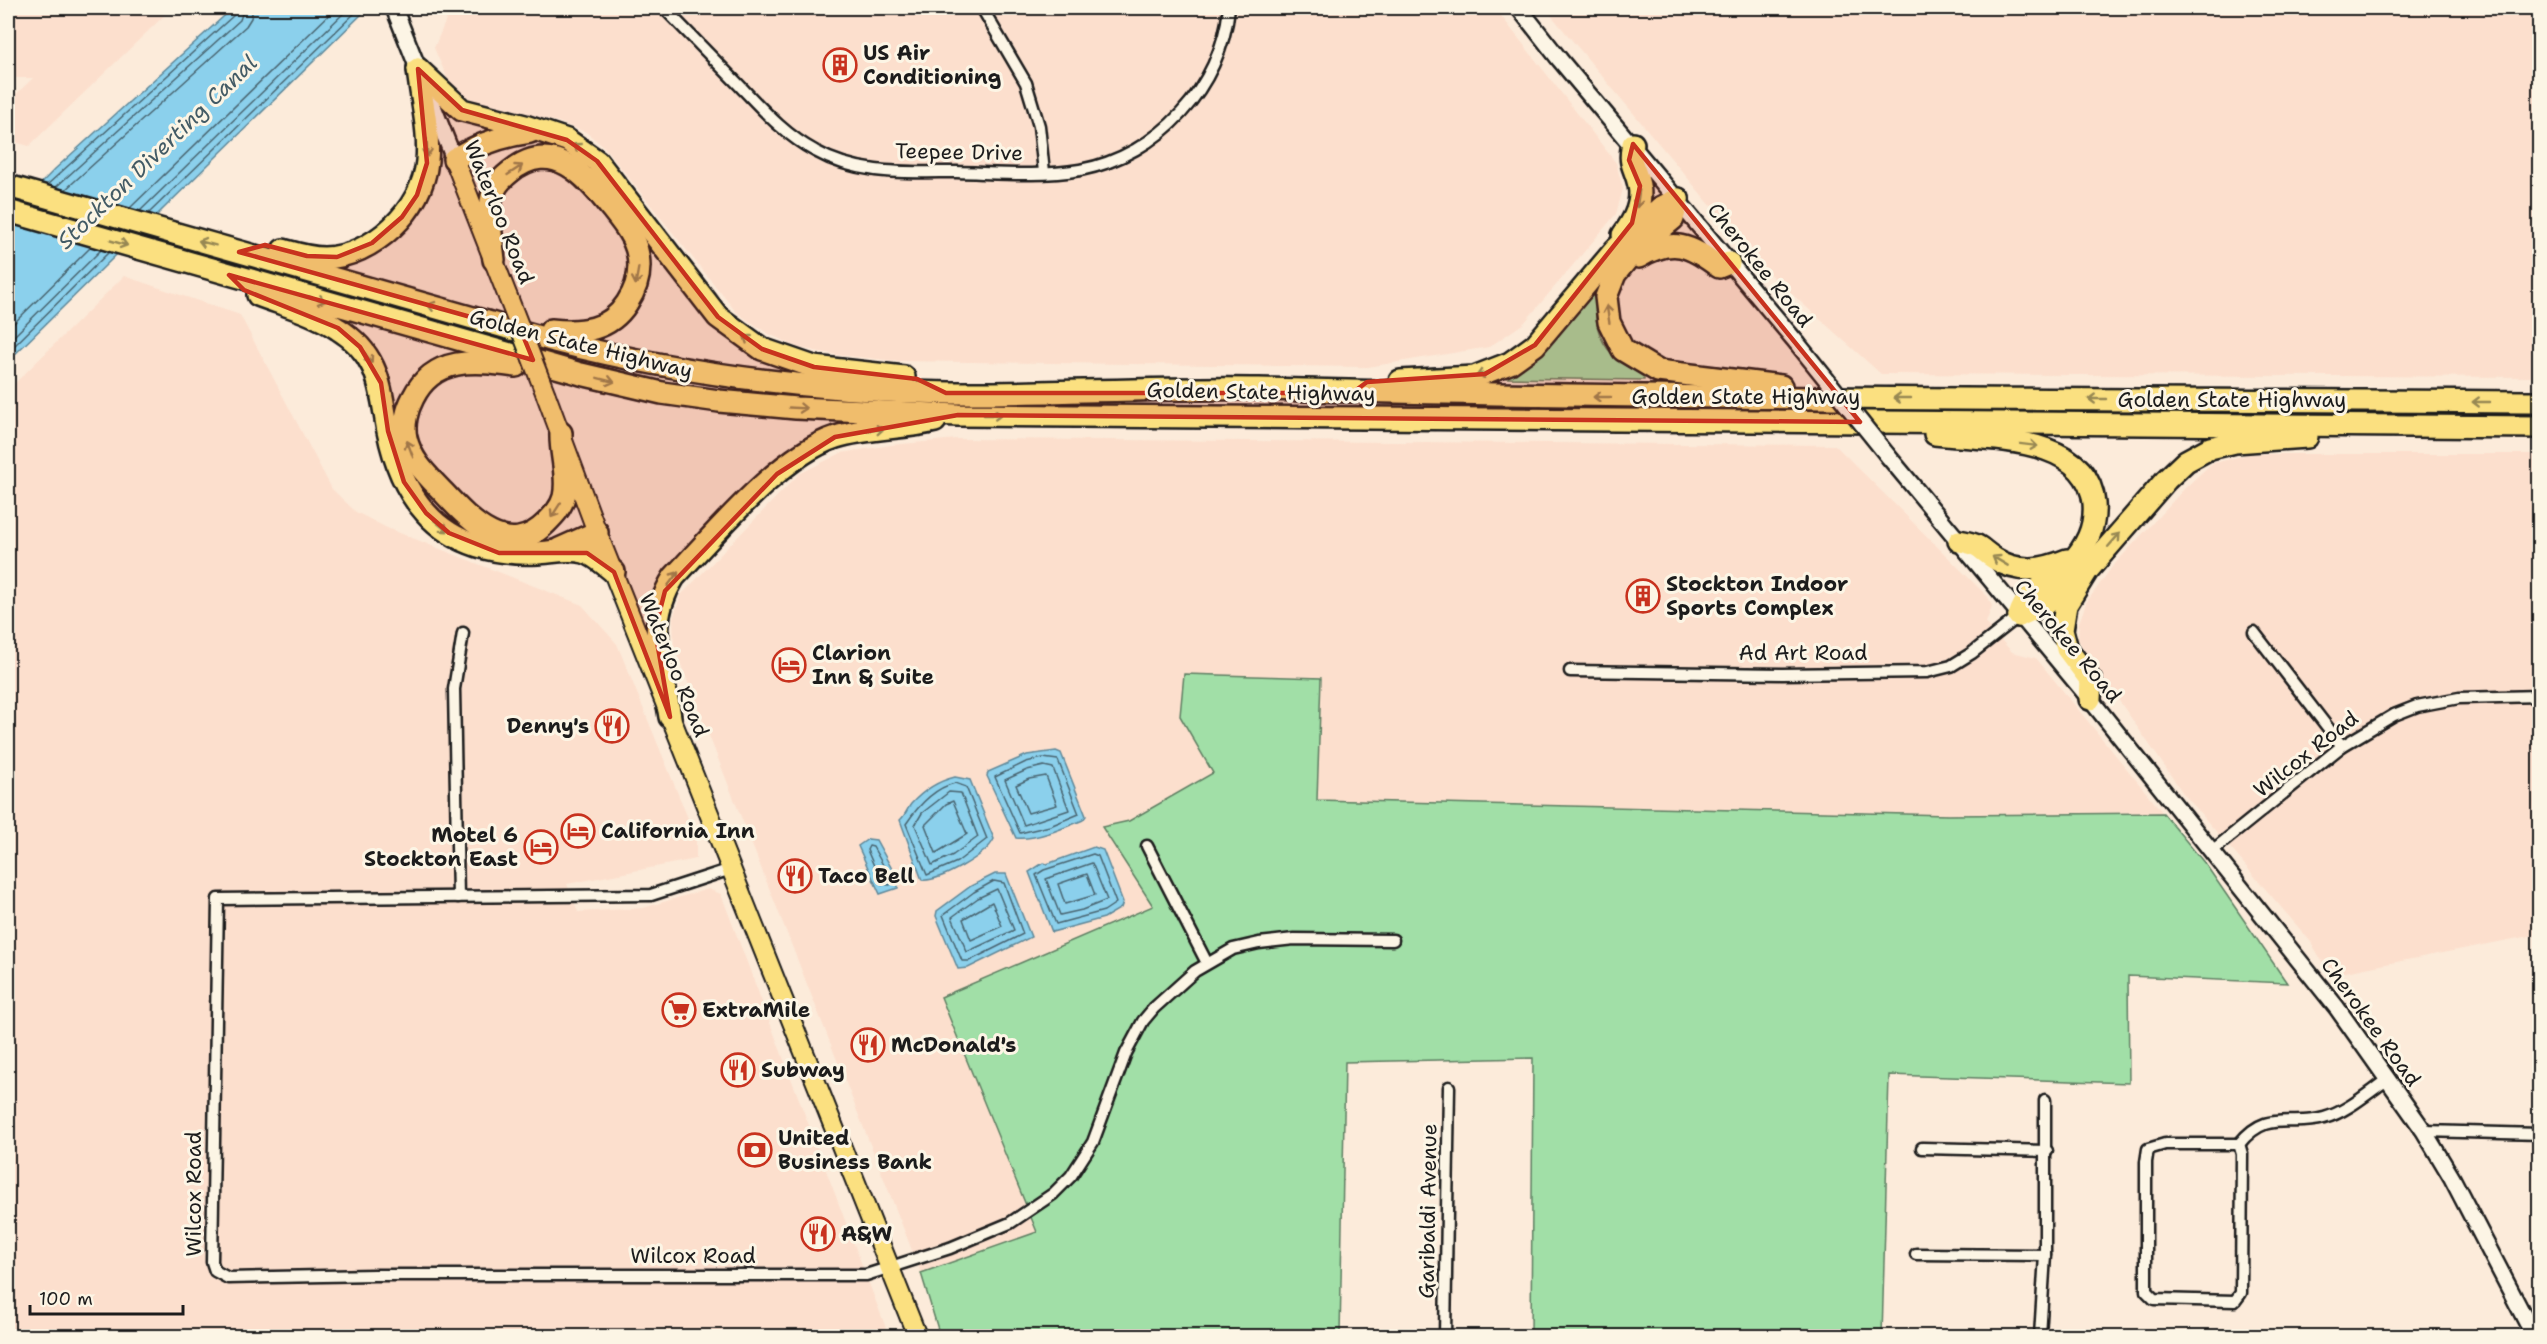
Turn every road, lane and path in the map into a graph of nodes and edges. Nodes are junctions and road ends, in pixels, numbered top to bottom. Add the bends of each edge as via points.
1 (394, 8) edge
2 (664, 8) edge
3 (982, 8) edge
4 (1229, 8) edge
5 (1520, 8) edge
6 (418, 69) junction
7 (536, 132) junction
8 (1633, 144) junction
9 (454, 159) junction
10 (1044, 172) junction
11 (8, 186) edge
12 (1678, 199) junction
13 (15, 213) edge
14 (239, 252) junction
15 (1621, 255) junction
16 (494, 260) junction
17 (1729, 263) junction
18 (229, 274) junction
19 (492, 322) junction
20 (581, 374) junction
21 (946, 393) junction
22 (1352, 393) junction
23 (1840, 397) junction
24 (2540, 402) edge
25 (958, 415) junction
26 (1889, 422) junction
27 (2340, 424) junction
28 (2540, 427) edge
29 (561, 434) junction
30 (597, 532) junction
31 (1959, 541) junction
32 (550, 553) junction
33 (2081, 563) junction
34 (614, 572) junction
35 (2019, 616) junction
36 (2254, 632) dead end
37 (463, 633) dead end
38 (1570, 671) dead end
39 (2540, 696) edge
40 (2090, 699) junction
41 (670, 717) junction
42 (2342, 746) junction
43 (1147, 846) dead end
44 (2212, 851) junction
45 (731, 868) junction
46 (458, 897) junction
47 (1393, 940) dead end
48 (1207, 963) junction
49 (2388, 1079) junction
50 (1449, 1087) dead end
51 (2045, 1101) dead end
52 (2424, 1131) junction
53 (2540, 1134) edge
54 (2239, 1144) junction
55 (1922, 1148) dead end
56 (2047, 1151) junction
57 (1916, 1254) dead end
58 (2045, 1255) junction
59 (889, 1268) junction
60 (917, 1336) edge
61 (1445, 1336) edge
62 (2040, 1336) edge
63 (2534, 1336) edge

1 - 6 street, Waterloo Road
2 - 10 street, Teepee Drive via 781,127 802,144 840,163 873,171
3 - 10 street via 1026,83 1039,126
4 - 10 street, Teepee Drive via 1221,47 1211,71 1200,91 1168,126 1141,146 1098,165
5 - 8 street, Cherokee Road
6 - 7 highway via 462,110
6 - 9 street, Waterloo Road
6 -> 14 highway via 427,163 417,195 402,217 372,243 337,256 307,256 265,245
7 - 9 highway via 482,143
21 -> 7 highway via 917,378 814,367 762,349 718,317 597,161 567,140
8 - 12 street, Cherokee Road
8 -> 15 highway via 1629,160 1640,186 1632,224 1619,240
9 - 16 main road, Waterloo Road
14 -> 11 highway, Golden State Highway
12 - 15 highway via 1673,219
12 - 17 street, Cherokee Road
13 -> 18 highway, Golden State Highway
19 -> 14 highway, Golden State Highway
15 - 17 highway via 1636,259 1652,249 1680,245 1698,251 1719,267
15 -> 22 highway via 1535,345 1510,363 1474,377 1367,382
23 -> 15 highway via 1806,388 1658,371 1643,364 1623,350 1608,322 1606,297
16 -> 19 highway via 490,215 497,184 522,164 548,159 570,165 588,180 629,233 639,269 625,306 595,329 576,332
16 - 29 main road, Waterloo Road, bridge
17 - 31 street, Cherokee Road, bridge
18 -> 20 highway, Golden State Highway
18 -> 32 highway via 244,290 338,328 360,347 381,383 396,463 404,482 426,513 449,533 499,553
19 - 21 highway, Golden State Highway via 589,350 699,373
20 -> 25 highway, Golden State Highway via 662,393 719,401
29 -> 20 highway via 566,480 558,512 528,536 501,537 470,520 414,459 406,436 407,414 418,387 436,370 456,362
21 - 22 highway, Golden State Highway via 1254,389
23 -> 22 highway, Golden State Highway
24 -> 23 highway, Golden State Highway
25 -> 26 highway, Golden State Highway
41 -> 25 highway via 655,630 665,591 688,562 777,474 813,448 835,437 914,426
26 - 27 highway, Golden State Highway
26 -> 33 highway via 1912,432 2042,447 2075,464 2089,489 2094,518
27 - 28 highway, Golden State Highway
33 -> 27 highway via 2186,460 2235,442 2328,435
29 - 30 main road, Waterloo Road
30 - 32 highway
30 - 34 main road, Waterloo Road
33 -> 31 highway via 2023,569 1995,559 1979,544
31 - 35 street, Cherokee Road
32 - 34 highway via 586,553
33 - 35 highway via 2069,565 2024,601
33 - 40 highway via 2062,630 2067,649 2091,681
34 - 41 main road, Waterloo Road
35 - 38 street, Ad Art Road via 1951,666 1927,672
35 - 40 street, Cherokee Road
36 - 42 street
37 - 46 street via 454,689
39 - 42 street, Wilcox Road via 2459,698 2417,706 2378,723
40 - 44 street, Cherokee Road
41 - 45 main road, Waterloo Road
42 - 44 street, Wilcox Road
43 - 48 street
44 - 49 street, Cherokee Road via 2337,1008
45 - 46 street via 651,895
45 - 59 main road, Waterloo Road
46 - 59 street, Wilcox Road via 218,899 214,1271 221,1276 866,1275
47 - 48 street, Wilcox Road via 1294,939 1259,943 1233,949
48 - 59 street, Wilcox Road via 1181,982 1143,1021 1126,1053 1093,1142 1071,1176 1053,1194 1010,1223
49 - 52 street, Cherokee Road
49 - 54 street via 2335,1114 2322,1119 2273,1120 2254,1129
50 - 61 street, Garibaldi Avenue
51 - 56 street
52 - 53 street
52 - 63 street, Cherokee Road
54 - 54 street via 2240,1297 2235,1301 2150,1297 2146,1291 2145,1245 2148,1149 2165,1144
55 - 56 street
56 - 58 street
57 - 58 street
58 - 62 street
59 - 60 main road, Waterloo Road

